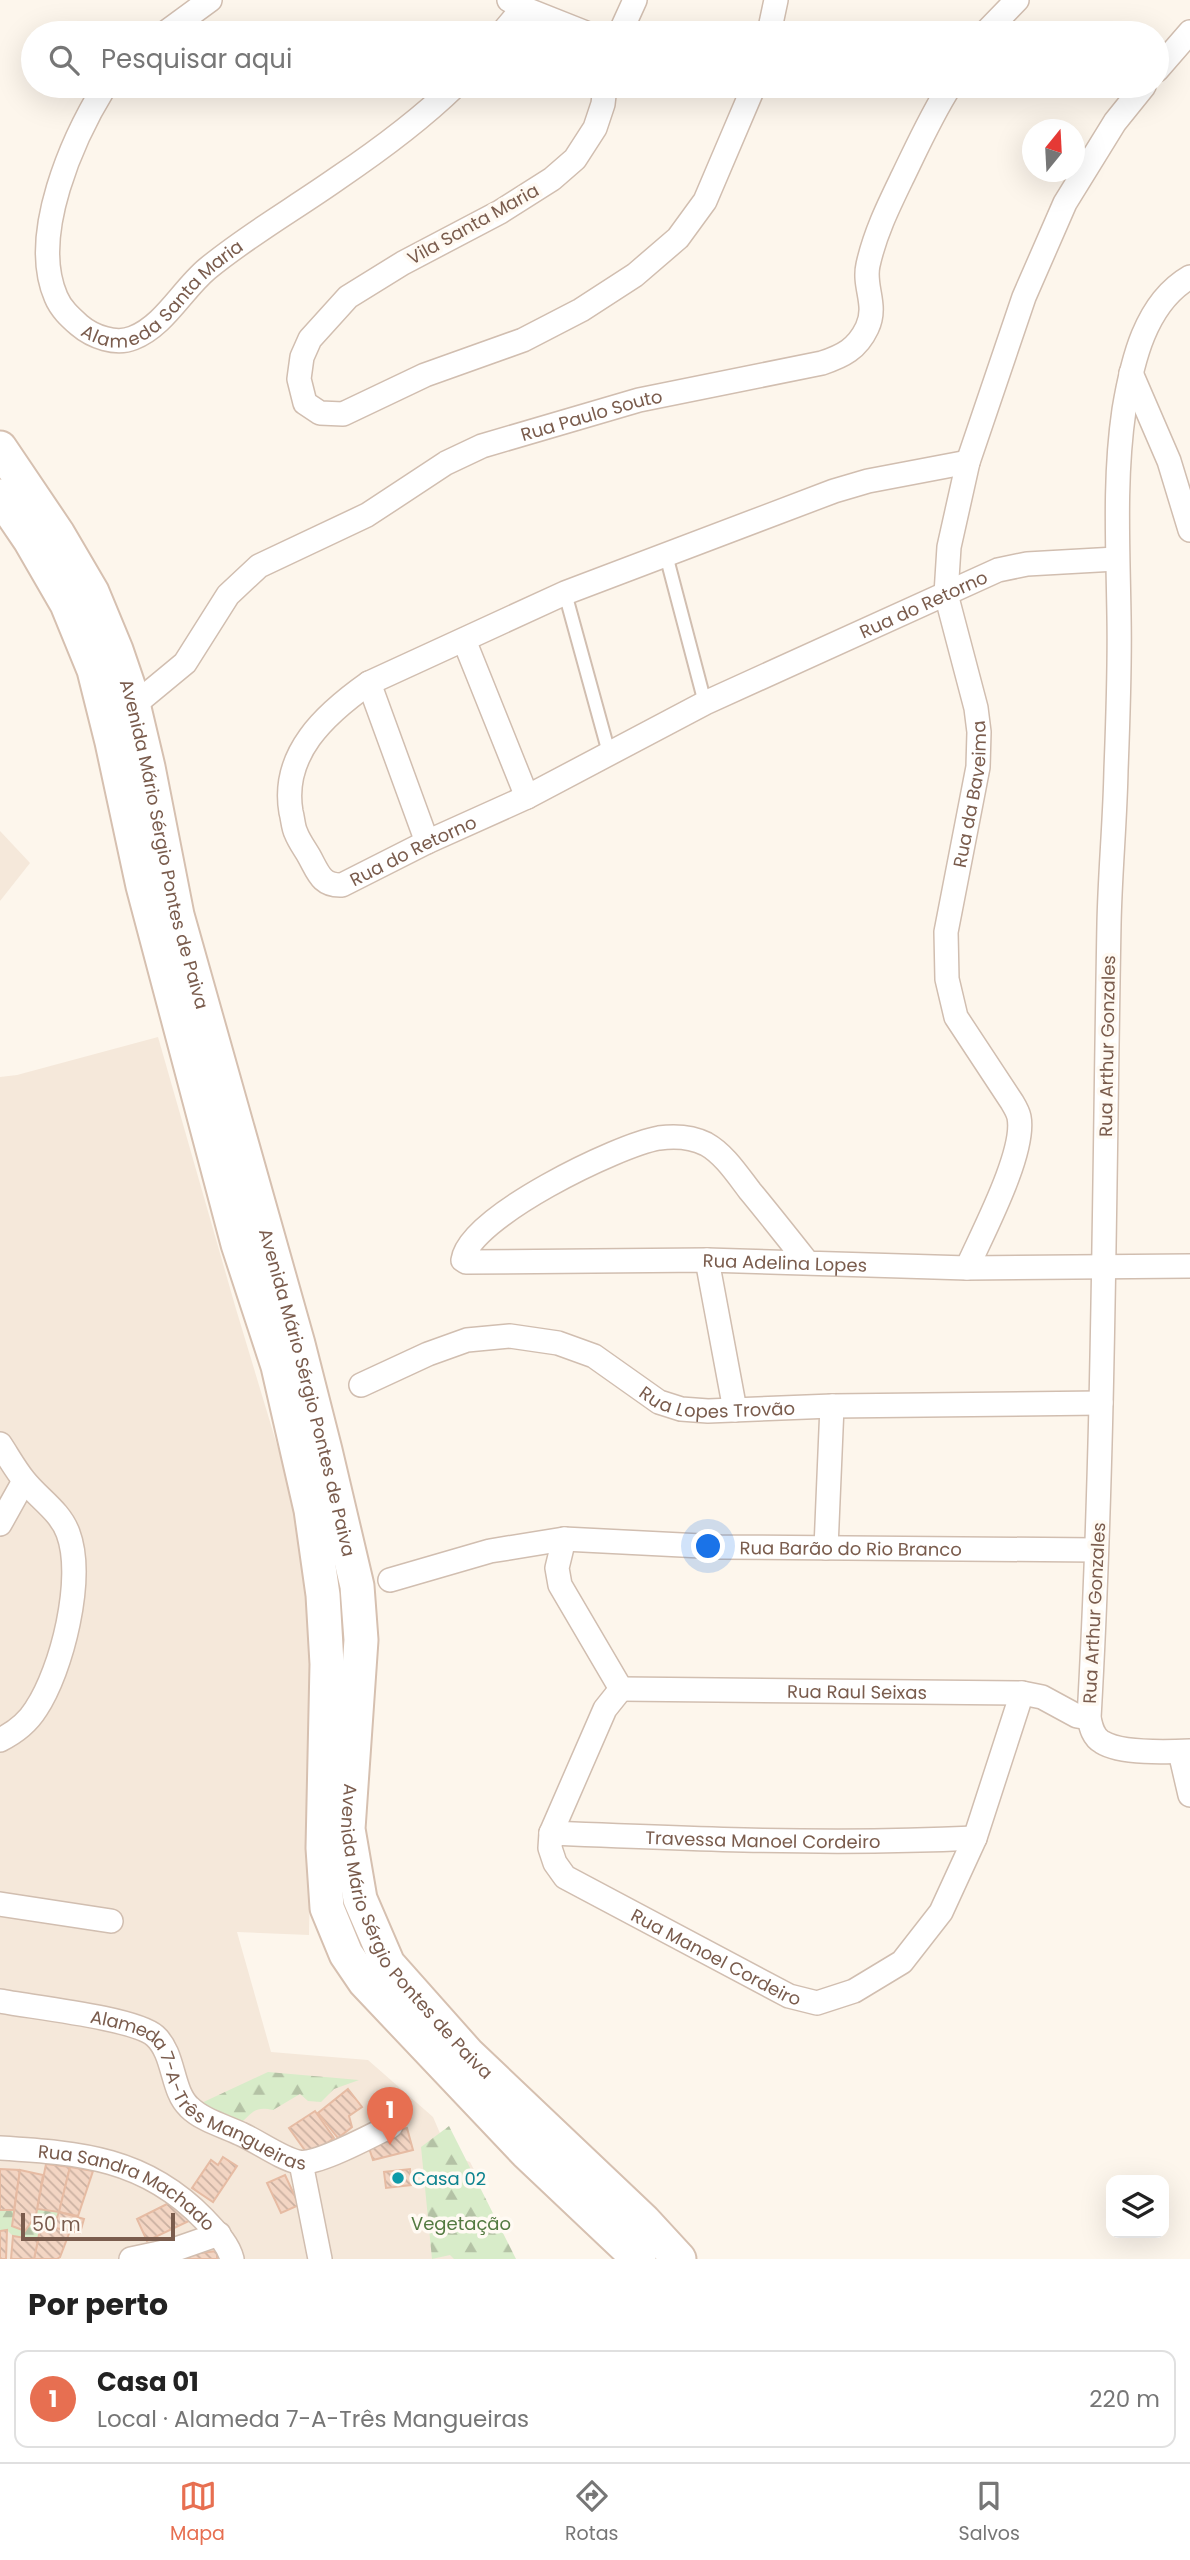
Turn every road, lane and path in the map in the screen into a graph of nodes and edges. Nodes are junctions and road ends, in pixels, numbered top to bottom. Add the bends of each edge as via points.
1 (210, 0) edge
2 (635, 0) edge
3 (776, 0) edge
4 (1017, 0) edge
5 (516, 4) edge
6 (181, 21) edge
7 (508, 21) edge
8 (557, 21) edge
9 (625, 21) edge
10 (772, 21) edge
11 (997, 21) edge
12 (1190, 32) edge
13 (1169, 56) edge
14 (98, 98) edge
15 (441, 98) edge
16 (604, 98) edge
17 (749, 98) edge
18 (942, 98) edge
19 (1134, 98) edge
20 (1190, 277) edge
21 (1131, 373) junction
22 (0, 448) edge
23 (968, 462) junction
24 (0, 496) edge
25 (1190, 530) edge
26 (666, 555) junction
27 (1116, 559) junction
28 (565, 593) junction
29 (946, 594) junction
30 (464, 640) junction
31 (369, 683) junction
32 (705, 703) junction
33 (133, 706) junction
34 (609, 753) junction
35 (527, 797) junction
36 (427, 842) junction
37 (707, 1261) junction
38 (807, 1262) junction
39 (1103, 1266) junction
40 (1190, 1266) edge
41 (967, 1268) junction
42 (361, 1385) dead end
43 (1101, 1403) junction
44 (832, 1406) junction
45 (736, 1410) junction
46 (0, 1444) edge
47 (24, 1481) junction
48 (0, 1524) edge
49 (564, 1539) junction
50 (826, 1548) junction
51 (1096, 1550) junction
52 (390, 1580) dead end
53 (621, 1689) junction
54 (1022, 1693) junction
55 (1089, 1718) junction
56 (0, 1740) edge
57 (1185, 1751) edge
58 (1190, 1795) edge
59 (551, 1833) junction
60 (975, 1838) junction
61 (0, 1904) edge
62 (111, 1921) dead end
63 (0, 2001) edge
64 (391, 2126) dead end
65 (0, 2148) edge
66 (301, 2163) junction
67 (219, 2234) junction
68 (131, 2259) edge
69 (232, 2259) edge
70 (320, 2259) edge
71 (639, 2259) edge
72 (679, 2259) edge

1 - 6 street
2 - 9 street
3 - 10 street
4 - 11 street
5 - 7 street
5 - 8 street
12 - 13 street
14 - 15 street, Alameda Santa Maria via 54,204 48,238 50,277 65,312 86,331 111,341 132,339 150,328 205,270 339,178
16 - 17 street, Vila Santa Maria via 595,128 560,173 348,297 310,339 302,357 299,379 305,403 320,413 343,414 425,375 523,340 635,275 678,238 705,201
18 - 33 street, Rua Paulo Souto via 875,236 866,270 872,314 861,337 843,356 639,400 482,446 446,463 367,515 259,566 228,595 185,663
19 - 23 street, Rua da Baveima via 1065,203 1024,297
20 - 21 street, Rua Arthur Gonzales via 1157,307
21 - 25 street via 1169,461
21 - 27 street, Rua Arthur Gonzales via 1124,413
22 - 33 main road, Avenida Mário Sérgio Pontes de Paiva via 92,592
23 - 26 street, Rua do Retorno via 834,491
23 - 29 street, Rua da Baveima via 949,547
24 - 71 main road, Avenida Mário Sérgio Pontes de Paiva via 67,604 94,670 146,899 238,1244 278,1366 311,1510 323,1595 327,1664 323,1848 327,1908 336,1933 365,1982 526,2152
26 - 28 street, Rua do Retorno
26 - 32 lane
27 - 29 street, Rua do Retorno via 998,570
27 - 39 street, Rua Arthur Gonzales via 1118,694
28 - 30 street, Rua do Retorno
28 - 34 lane
29 - 32 street, Rua do Retorno
29 - 41 street, Rua da Baveima via 979,732 978,767 946,932 947,979 956,1017 1019,1116 1020,1133
30 - 31 street, Rua do Retorno
30 - 35 street
31 - 36 street
31 - 36 street, Rua do Retorno via 344,701 303,745 292,772 289,799 295,831 318,874 332,886
32 - 34 street, Rua do Retorno
33 - 72 main road, Avenida Mário Sérgio Pontes de Paiva via 177,915 298,1343 357,1586 361,1640 348,1829 360,1899 388,1964 468,2054
34 - 35 street, Rua do Retorno
35 - 36 street, Rua do Retorno
37 - 38 street, Rua Adelina Lopes
37 - 38 street, Rua Adelina Lopes via 463,1260 466,1249 488,1227 547,1184 658,1138 684,1137 706,1144 724,1159
37 - 45 street
38 - 41 street, Rua Adelina Lopes
39 - 40 street, Rua Adelina Lopes
39 - 41 street, Rua Adelina Lopes
39 - 43 street, Rua Arthur Gonzales
42 - 45 street, Rua Lopes Trovão via 467,1340 510,1336 558,1343 594,1356 659,1402 681,1409
43 - 44 street, Rua Lopes Trovão
43 - 51 street, Rua Arthur Gonzales
44 - 45 street, Rua Lopes Trovão
44 - 50 street
46 - 47 street
47 - 48 street
47 - 56 street via 68,1531 73,1593 65,1640 46,1691 21,1726
49 - 50 street, Rua Barão do Rio Branco
49 - 52 street, Rua Barão do Rio Branco via 489,1552
49 - 53 street via 557,1568 560,1585
50 - 51 street, Rua Barão do Rio Branco
51 - 55 street, Rua Arthur Gonzales
53 - 54 street, Rua Raul Seixas
53 - 59 street via 606,1709
54 - 55 street, Rua Raul Seixas via 1042,1698 1076,1717
54 - 60 street, Rua Manoel Cordeiro
55 - 57 street, Rua Arthur Gonzales via 1099,1741 1116,1748
57 - 58 street
59 - 60 street, Travessa Manoel Cordeiro via 748,1841
59 - 60 street, Rua Manoel Cordeiro via 550,1848 565,1877 789,1996 817,2003 854,1991 902,1962 941,1912
61 - 62 street
63 - 66 street, Alameda 7-A-Três Mangueiras via 144,2029 167,2054 188,2107
64 - 66 street, Alameda 7-A-Três Mangueiras
65 - 67 street, Rua Sandra Machado via 80,2155 128,2168 180,2196
66 - 70 street
67 - 68 street
67 - 69 street, Rua Sandra Machado

